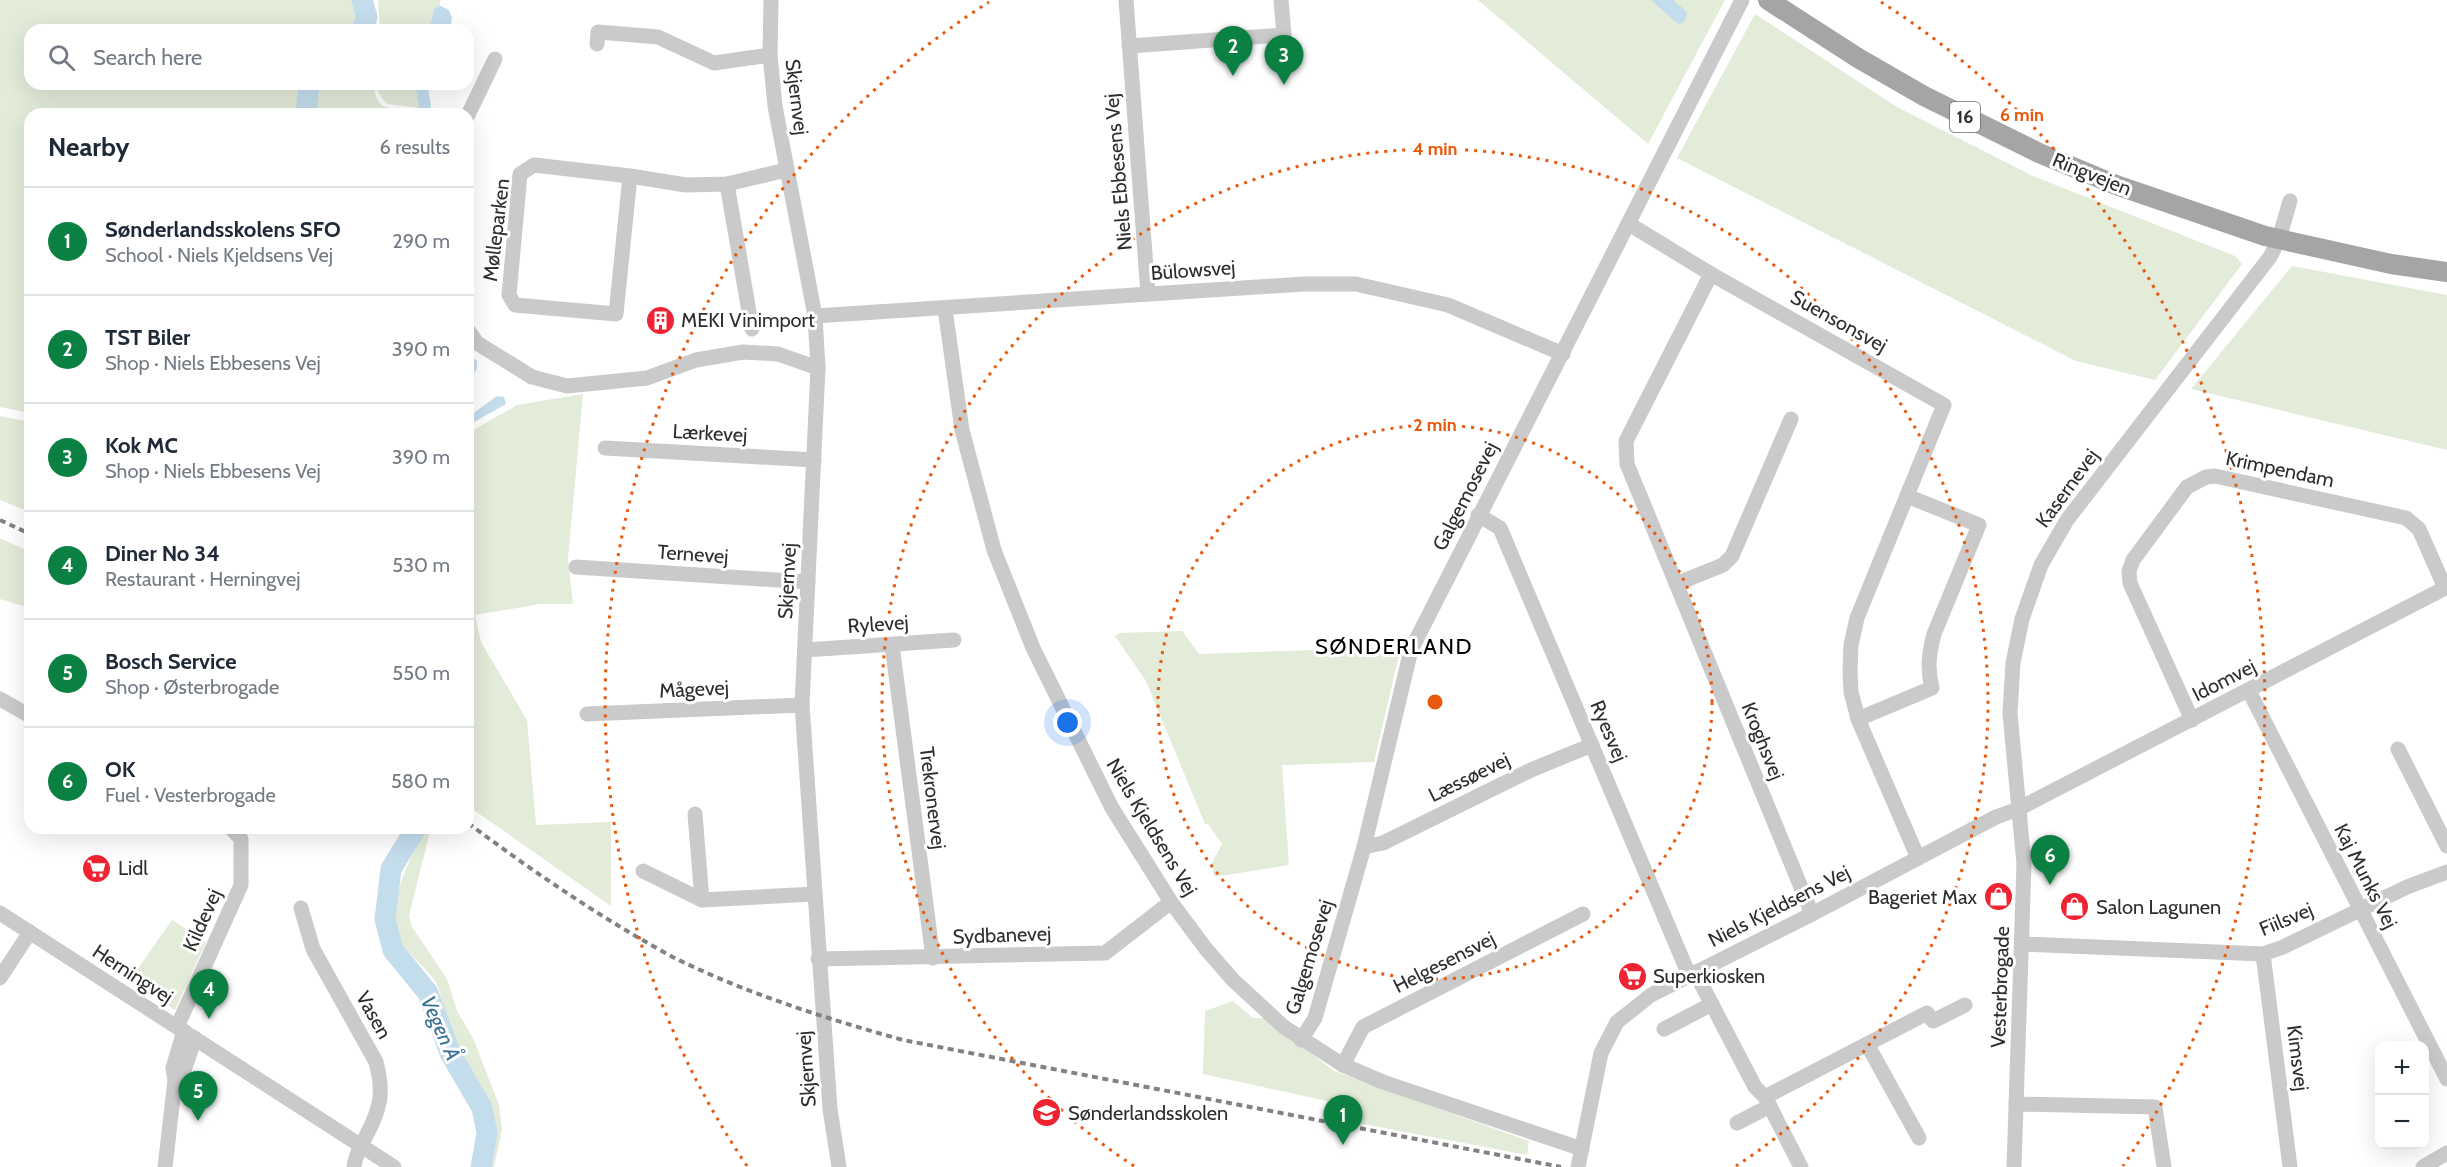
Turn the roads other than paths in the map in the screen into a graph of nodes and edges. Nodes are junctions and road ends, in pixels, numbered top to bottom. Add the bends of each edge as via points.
1 (771, 0) edge
2 (1126, 0) edge
3 (1281, 0) edge
4 (1742, 0) edge
5 (1768, 0) edge
6 (597, 44) dead end
7 (1129, 46) junction
8 (770, 55) junction
9 (495, 59) dead end
10 (471, 108) edge
11 (786, 171) junction
12 (630, 176) junction
13 (727, 184) junction
14 (2290, 201) dead end
15 (1629, 224) junction
16 (2279, 239) junction
17 (2447, 272) edge
18 (1712, 274) junction
19 (1148, 294) junction
20 (945, 309) junction
21 (814, 316) junction
22 (752, 329) dead end
23 (474, 339) edge
24 (1563, 354) junction
25 (818, 368) junction
26 (1791, 420) dead end
27 (605, 448) dead end
28 (814, 460) junction
29 (1907, 496) junction
30 (1478, 515) junction
31 (576, 567) dead end
32 (808, 582) junction
33 (1676, 584) junction
34 (2446, 587) edge
35 (954, 640) dead end
36 (892, 645) junction
37 (805, 650) junction
38 (2249, 691) junction
39 (0, 699) edge
40 (802, 705) junction
41 (24, 713) edge
42 (587, 714) dead end
43 (1858, 719) junction
44 (2192, 720) junction
45 (1592, 745) junction
46 (2398, 750) dead end
47 (2018, 808) junction
48 (695, 814) dead end
49 (236, 834) edge
50 (2447, 846) edge
51 (1364, 847) junction
52 (1918, 858) junction
53 (643, 871) dead end
54 (2447, 872) edge
55 (815, 894) junction
56 (702, 900) junction
57 (1171, 902) junction
58 (301, 908) dead end
59 (2360, 909) junction
60 (0, 913) edge
61 (1583, 914) dead end
62 (1812, 914) junction
63 (30, 932) junction
64 (2023, 944) junction
65 (2263, 954) junction
66 (933, 958) junction
67 (818, 959) junction
68 (1692, 973) junction
69 (0, 978) edge
70 (1712, 1004) junction
71 (1965, 1005) dead end
72 (1664, 1029) dead end
73 (185, 1032) junction
74 (1301, 1040) junction
75 (1867, 1044) junction
76 (1343, 1065) junction
77 (2447, 1079) edge
78 (1768, 1102) junction
79 (2016, 1104) junction
80 (1737, 1123) dead end
81 (1919, 1138) dead end
82 (361, 1146) junction
83 (1582, 1149) junction
84 (2447, 1153) edge
85 (165, 1167) edge
86 (354, 1167) edge
87 (394, 1167) edge
88 (839, 1167) edge
89 (1578, 1167) edge
90 (1802, 1167) edge
91 (2014, 1167) edge
92 (2164, 1167) edge
93 (2290, 1167) edge
94 (2423, 1167) edge

1 - 8 street, Skjernvej
2 - 7 street, Niels Ebbesens Vej
3 - 7 street via 1284,35
4 - 15 street, Galgemosevej
5 - 16 main road, Ringvejen / 16 via 1917,92 2039,153 2116,185
6 - 8 street via 598,32 658,37 714,63
7 - 19 street, Niels Ebbesens Vej
8 - 11 street, Skjernvej
9 - 10 street
11 - 13 street, Mølleparken
11 - 21 street, Skjernvej
12 - 12 street, Mølleparken via 616,314 515,305 509,295 520,174 534,165
12 - 13 street, Mølleparken via 686,185
13 - 22 street
14 - 16 street, Kasernevej
15 - 18 street, Suensonsvej
15 - 24 street, Galgemosevej
16 - 17 main road, Ringvejen / 16
16 - 47 street, Kasernevej via 2270,257 2067,520 2041,565 2022,619 2013,663 2010,713
18 - 29 street, Suensonsvej via 1944,405
18 - 33 street, Kroghsvej via 1626,441 1627,464
19 - 20 street, Bülowsvej
19 - 24 street, Bülowsvej via 1356,284 1448,305
20 - 21 street, Bülowsvej
20 - 57 street, Niels Kjeldsens Vej via 962,430 993,550 1033,648 1112,808
21 - 25 street, Skjernvej
23 - 25 street via 532,377 567,386 647,378 696,360 743,352 778,354
24 - 30 street, Galgemosevej
25 - 28 street, Skjernvej
26 - 33 street via 1732,556 1723,566
27 - 28 street, Lærkevej
28 - 32 street, Skjernvej
29 - 43 street, Suensonsvej via 1853,636 1851,692
29 - 43 street via 1979,525 1934,634 1928,670 1932,688
30 - 45 street, Ryesvej via 1500,528
30 - 51 street, Galgemosevej via 1411,650
31 - 32 street, Ternevej
32 - 37 street, Skjernvej
33 - 62 street, Kroghsvej
34 - 38 street, Idomvej
34 - 44 street, Krimpendam via 2419,529 2406,518 2215,476 2198,480 2187,487 2129,571 2130,584
35 - 36 street, Rylevej
36 - 37 street, Rylevej
36 - 66 street, Trekronervej
37 - 40 street, Skjernvej
38 - 44 street, Idomvej
38 - 59 street, Kaj Munks Vej
39 - 41 street
40 - 42 street, Mågevej
40 - 55 street, Skjernvej
43 - 52 street, Suensonsvej
44 - 47 street, Idomvej
45 - 51 street, Læssøevej via 1531,770 1383,843
45 - 68 street, Ryesvej
46 - 50 street
47 - 52 street, Niels Kjeldsens Vej
47 - 64 street, Vesterbrogade via 2024,864
48 - 56 street
49 - 73 street, Kildevej via 241,839 240,885
51 - 74 street, Galgemosevej via 1315,1018
52 - 62 street, Niels Kjeldsens Vej
53 - 56 street
54 - 59 street, Fiilsvej
55 - 56 street
55 - 67 street, Skjernvej
57 - 66 street, Sydbanevej via 1105,952
57 - 74 street, Niels Kjeldsens Vej via 1233,980
58 - 82 street, Vasen via 313,949 376,1062 381,1081 376,1117
59 - 65 street, Fiilsvej
59 - 77 street, Kaj Munks Vej
60 - 63 street, Herningvej
61 - 76 street, Helgesensvej via 1363,1027
62 - 68 street, Niels Kjeldsens Vej
63 - 69 street
63 - 73 street, Herningvej
64 - 65 street, Fiilsvej
64 - 79 street, Vesterbrogade
65 - 93 street, Kimsvej
66 - 67 street, Sydbanevej
67 - 88 street, Skjernvej via 830,1109
68 - 70 street, Ryesvej
68 - 83 street, Niels Kjeldsens Vej via 1632,1008 1608,1036 1601,1053
70 - 72 street
70 - 78 street, Ryesvej via 1755,1087
71 - 75 street via 1933,1021 1927,1013
73 - 82 street, Herningvej
73 - 85 street, Kildevej via 183,1072 175,1080
74 - 76 street, Niels Kjeldsens Vej
75 - 78 street
75 - 81 street
76 - 83 street, Niels Kjeldsens Vej
78 - 80 street
78 - 90 street, Ryesvej
79 - 91 street, Vesterbrogade
79 - 92 street via 2155,1107
82 - 86 street, Vasen
82 - 87 street, Herningvej
83 - 89 street, Niels Kjeldsens Vej
84 - 94 street

